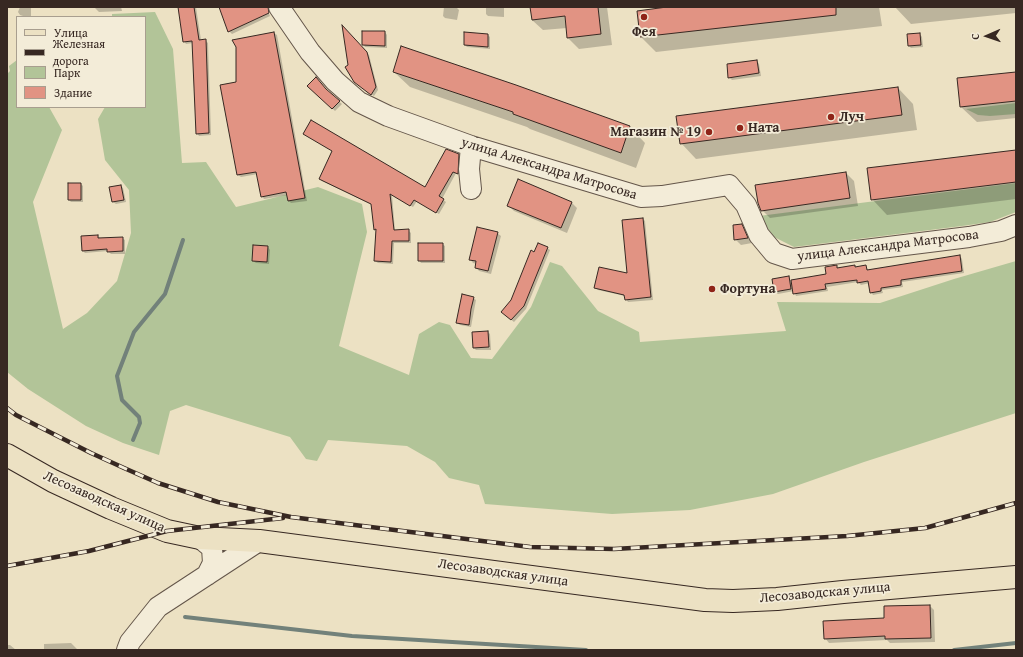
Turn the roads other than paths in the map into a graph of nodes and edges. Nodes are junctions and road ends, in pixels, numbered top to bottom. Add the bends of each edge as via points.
1 (279, 7) edge
2 (471, 146) junction
3 (471, 189) dead end
4 (1016, 226) edge
5 (7, 456) edge
6 (200, 538) junction
7 (259, 541) junction
8 (207, 574) junction
9 (1016, 576) edge
10 (127, 650) edge

1 - 2 street, улица Александра Матросова via 310,52 335,81 359,102 388,116
2 - 3 street
2 - 4 street, улица Александра Матросова via 641,197 729,185 746,205 759,235 774,253 792,259 969,237
5 - 6 main road, Лесозаводская улица via 112,508 167,531
6 - 7 main road, Лесозаводская улица
6 - 8 street via 212,548 213,563
7 - 8 street
7 - 9 main road, Лесозаводская улица via 705,600 777,599
8 - 10 street via 158,607 130,642

